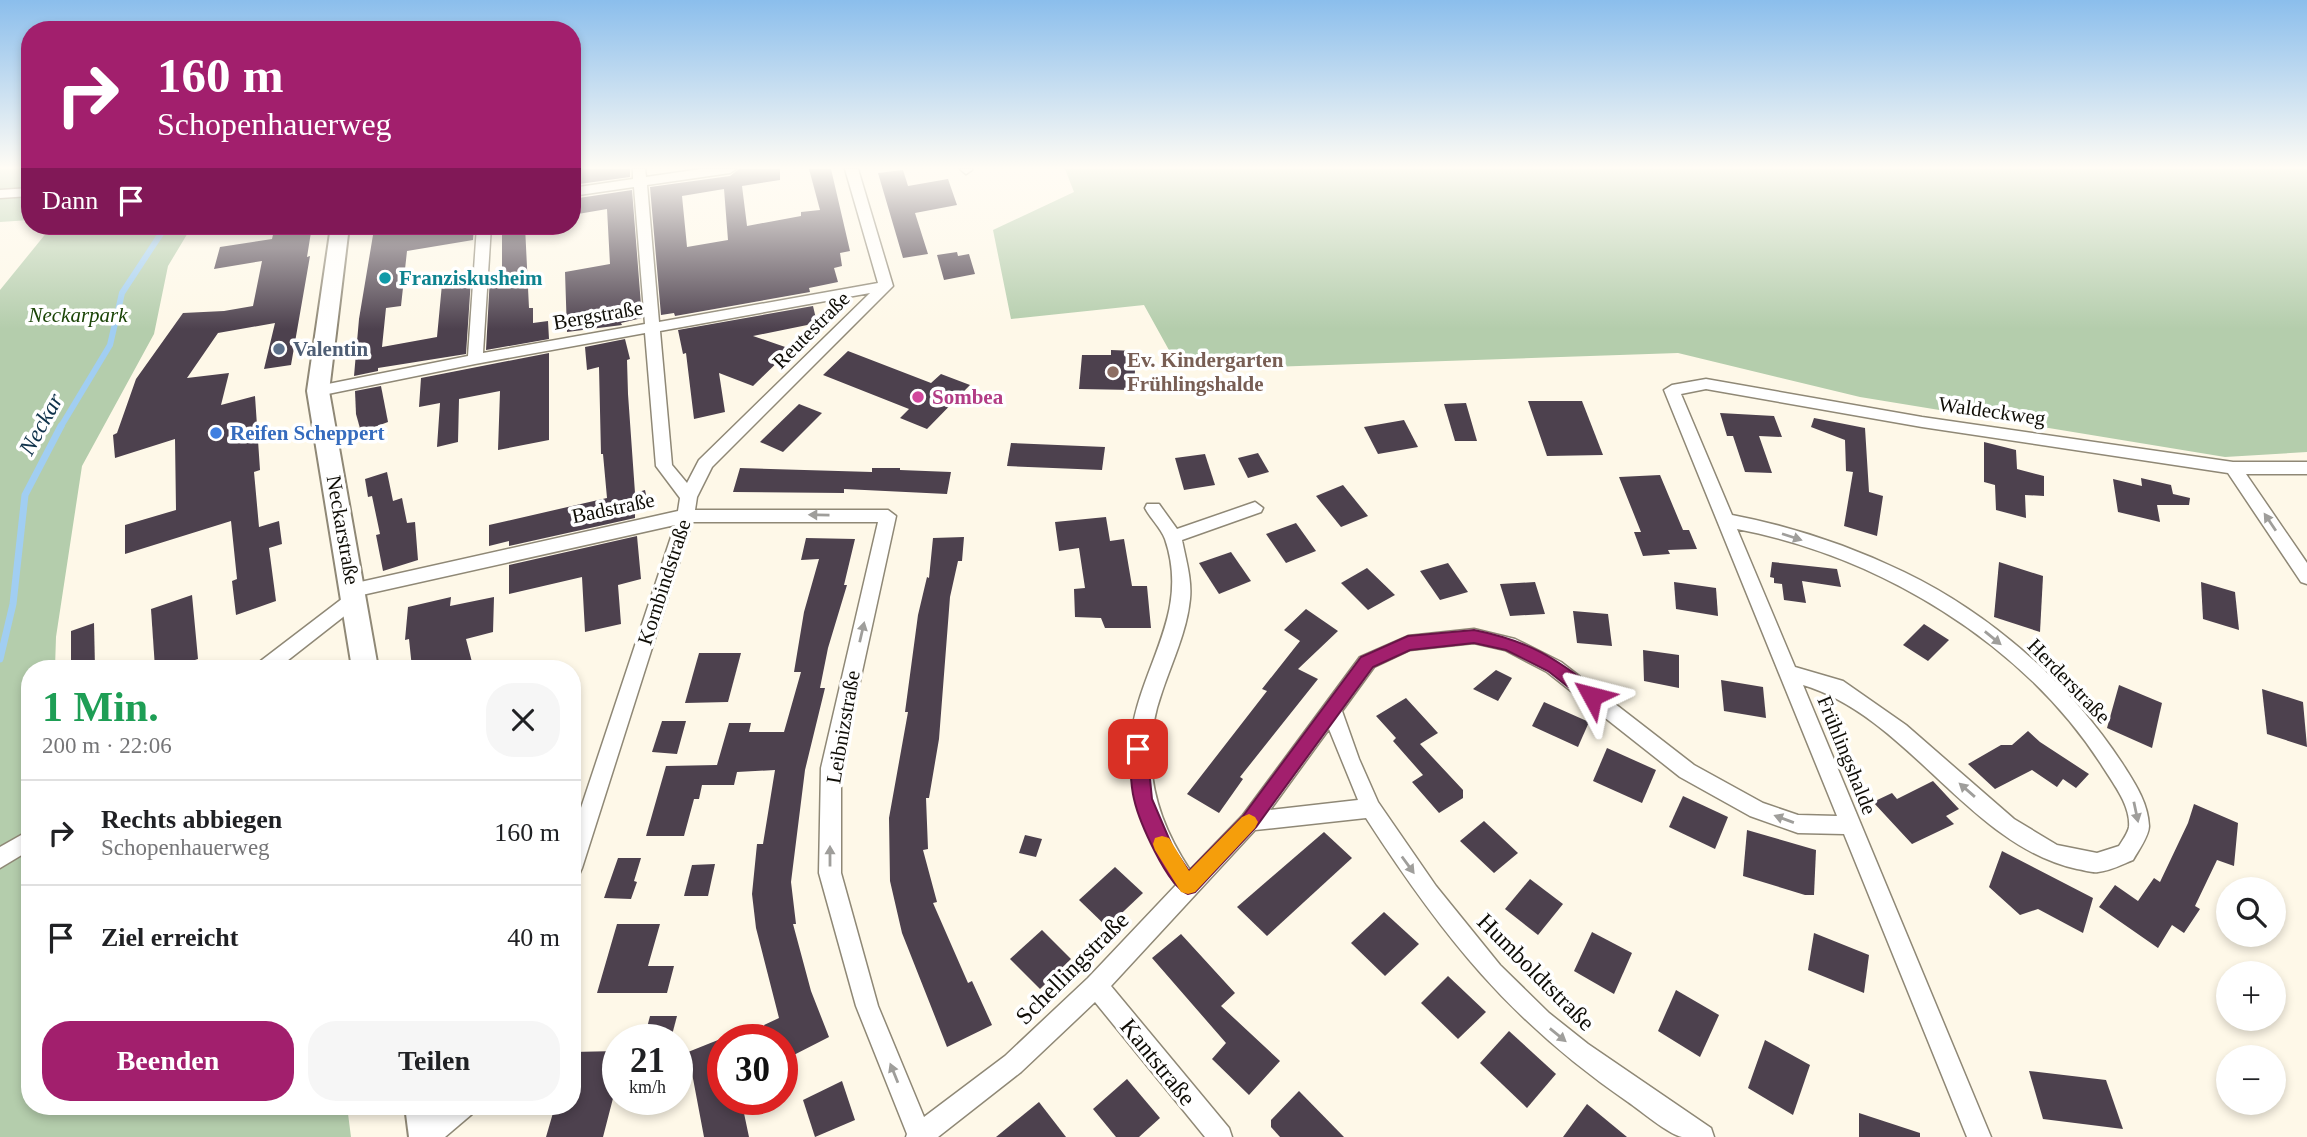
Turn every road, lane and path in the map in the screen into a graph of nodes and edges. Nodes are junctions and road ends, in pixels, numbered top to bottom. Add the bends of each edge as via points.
1 (644, 222) edge
2 (867, 222) edge
3 (339, 235) edge
4 (483, 235) edge
5 (886, 286) junction
6 (654, 326) junction
7 (475, 359) junction
8 (1672, 390) joint
9 (318, 391) junction
10 (2233, 468) junction
11 (2307, 468) edge
12 (688, 506) junction
13 (1153, 508) dead end
14 (1255, 509) dead end
15 (888, 516) joint
16 (1726, 520) junction
17 (1173, 537) junction
18 (2307, 577) edge
19 (354, 594) junction
20 (275, 660) edge
21 (364, 660) edge
22 (1788, 673) junction
23 (1332, 710) junction
24 (1371, 808) junction
25 (1250, 821) junction
26 (1851, 825) junction
27 (581, 840) edge
28 (21, 845) edge
29 (0, 858) edge
30 (1188, 885) junction
31 (1096, 986) junction
32 (423, 1115) edge
33 (453, 1115) edge
34 (426, 1137) edge
35 (919, 1137) edge
36 (1220, 1137) edge
37 (1702, 1137) edge
38 (1979, 1137) edge

1 - 6 street, Kornbindstraße
2 - 5 street
3 - 9 main road, Neckarstraße
4 - 7 street
5 - 6 street, Bergstraße
5 - 12 street, Reutestraße via 705,464
6 - 7 street, Bergstraße
6 - 12 street, Kornbindstraße via 664,466
7 - 9 street, Bergstraße
8 - 10 street, Waldeckweg via 1706,384 1922,422
8 - 16 street, Frühlingshalde
9 - 19 main road, Neckarstraße
10 - 11 street, Waldeckweg
18 -> 10 street
15 -> 12 street, Badstraße via 710,513
12 - 19 street, Badstraße
12 - 27 street, Kornbindstraße
13 - 17 street
14 - 17 street
35 -> 15 street, Leibnizstraße via 867,1006 830,873 831,768
16 - 22 street, Frühlingshalde
16 -> 22 street, Herderstraße via 1854,557 1967,617 2028,667 2089,730 2132,796 2139,828 2126,853 2097,863 2053,854 2007,825 1899,731 1836,687
17 - 30 street via 1181,600 1138,749 1143,799 1166,853
19 - 20 street
19 - 21 main road, Neckarstraße
22 - 26 street, Frühlingshalde
23 - 24 street
23 - 25 street, Schellingstraße
26 -> 23 street, Schellingstraße via 1798,824 1757,810 1687,771 1554,667 1509,644 1474,636 1408,643 1367,662
24 - 25 street
24 -> 37 street, Humboldtstraße via 1459,934 1540,1020 1623,1087
25 - 30 street, Schellingstraße
26 - 38 street, Frühlingshalde
28 - 29 street
30 - 31 street, Schellingstraße
31 - 35 street, Schellingstraße via 1013,1064
31 - 36 street, Kantstraße
32 - 34 main road
33 - 34 street

